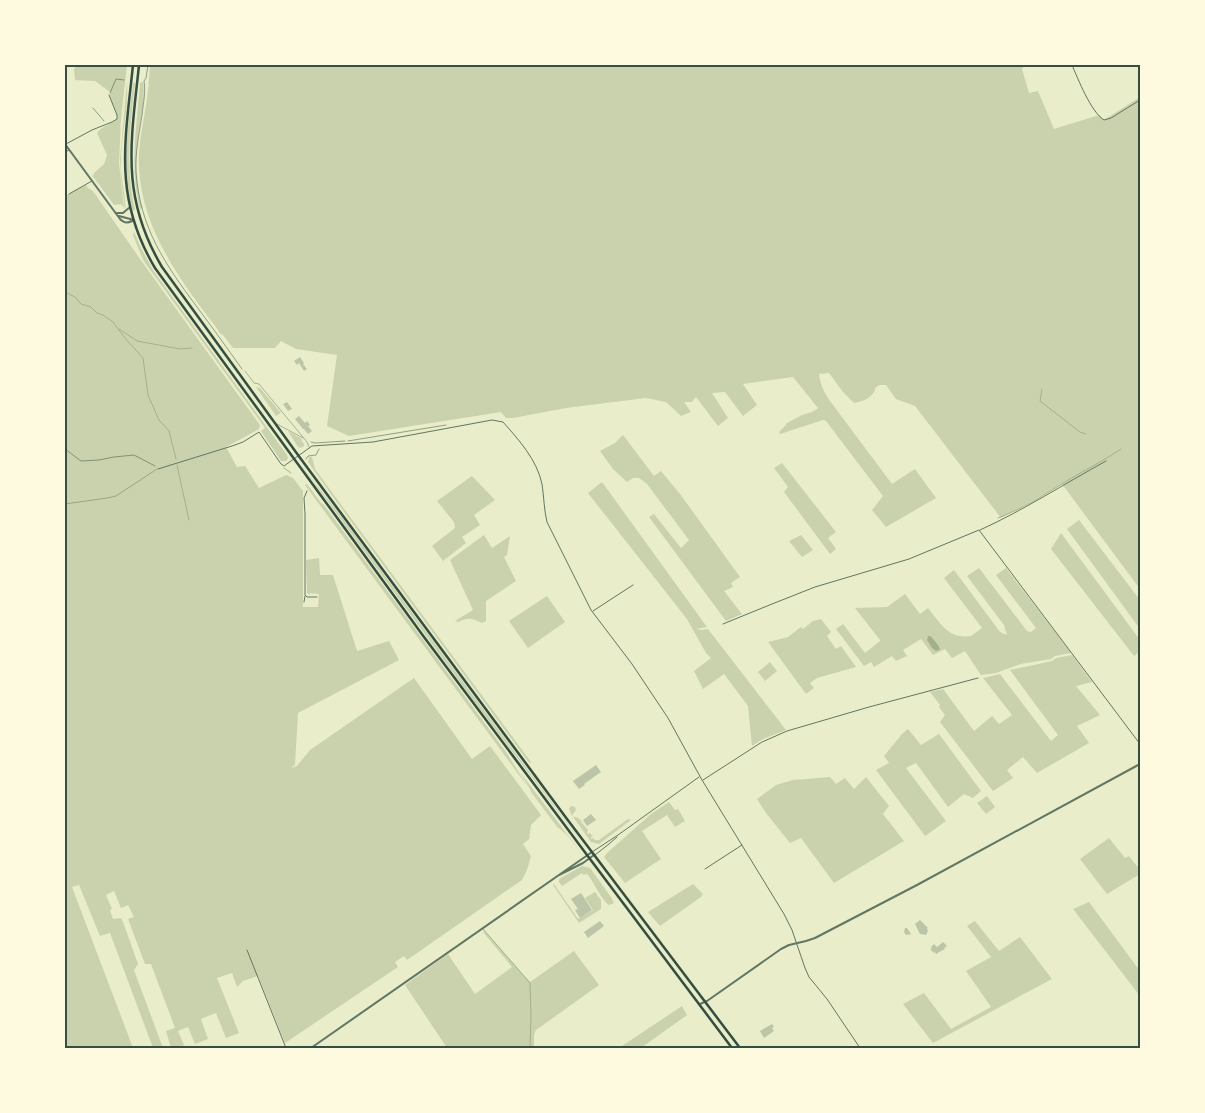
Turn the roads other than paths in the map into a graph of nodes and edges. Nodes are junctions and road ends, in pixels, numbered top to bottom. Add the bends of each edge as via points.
1 (68, 65) edge
2 (133, 65) edge
3 (139, 65) edge
4 (1072, 65) edge
5 (65, 66) edge
6 (109, 96) road end
7 (1140, 100) edge
8 (65, 144) edge
9 (69, 150) junction
10 (65, 152) edge
11 (92, 181) junction
12 (69, 194) dead end
13 (130, 207) junction
14 (116, 214) junction
15 (140, 219) junction
16 (134, 220) junction
17 (245, 371) road end
18 (276, 424) junction
19 (304, 439) junction
20 (309, 447) junction
21 (298, 455) junction
22 (294, 458) junction
23 (1106, 461) dead end
24 (284, 466) junction
25 (158, 468) joint
26 (291, 473) dead end
27 (307, 491) dead end
28 (65, 504) edge
29 (979, 530) junction
30 (633, 585) dead end
31 (305, 595) junction
32 (317, 597) dead end
33 (304, 602) dead end
34 (592, 612) junction
35 (723, 624) dead end
36 (978, 678) dead end
37 (1140, 744) edge
38 (1140, 764) edge
39 (700, 777) junction
40 (702, 780) junction
41 (618, 835) junction
42 (742, 845) junction
43 (592, 852) junction
44 (594, 855) junction
45 (588, 857) junction
46 (705, 869) dead end
47 (797, 942) junction
48 (247, 950) dead end
49 (705, 1002) junction
50 (700, 1004) junction
51 (286, 1048) edge
52 (311, 1048) edge
53 (732, 1048) edge
54 (740, 1048) edge
55 (860, 1048) edge

1 - 5 street
2 - 13 main road via 124,154
3 - 15 main road via 131,157 132,185
4 - 7 street via 1083,91 1098,116 1104,120
6 - 8 street via 117,117 114,121
8 - 9 street
9 - 10 street
9 - 11 street
11 - 12 street
11 - 14 street
13 - 14 street
13 - 16 main road
14 - 16 street
15 - 16 main road
15 - 18 main road via 167,274
16 - 22 main road via 159,273
17 - 19 lane
18 - 19 lane
18 - 21 main road
19 - 20 lane
20 - 21 street
20 - 34 street via 373,442 492,420 503,422 536,466 542,483 544,513
21 - 22 street
21 - 43 main road
22 - 24 street
22 - 45 main road
23 - 29 street via 1036,502
24 - 25 street via 259,432 232,446
24 - 26 lane
25 - 28 lane via 116,496
27 - 31 street via 304,498
29 - 35 street via 909,559 815,588
29 - 37 street
30 - 34 street
31 - 32 street
31 - 33 street
34 - 39 street via 666,714
36 - 40 street via 778,734
38 - 47 street via 823,934
39 - 40 street
39 - 41 street
40 - 42 street
41 - 43 street
41 - 44 street
42 - 46 street
42 - 47 street via 784,914
43 - 44 main road
43 - 45 street
44 - 45 street
44 - 49 main road
45 - 50 main road
45 - 52 street
47 - 49 street via 781,949
47 - 55 street via 809,977
48 - 51 street
49 - 50 street
49 - 54 main road
50 - 53 main road

